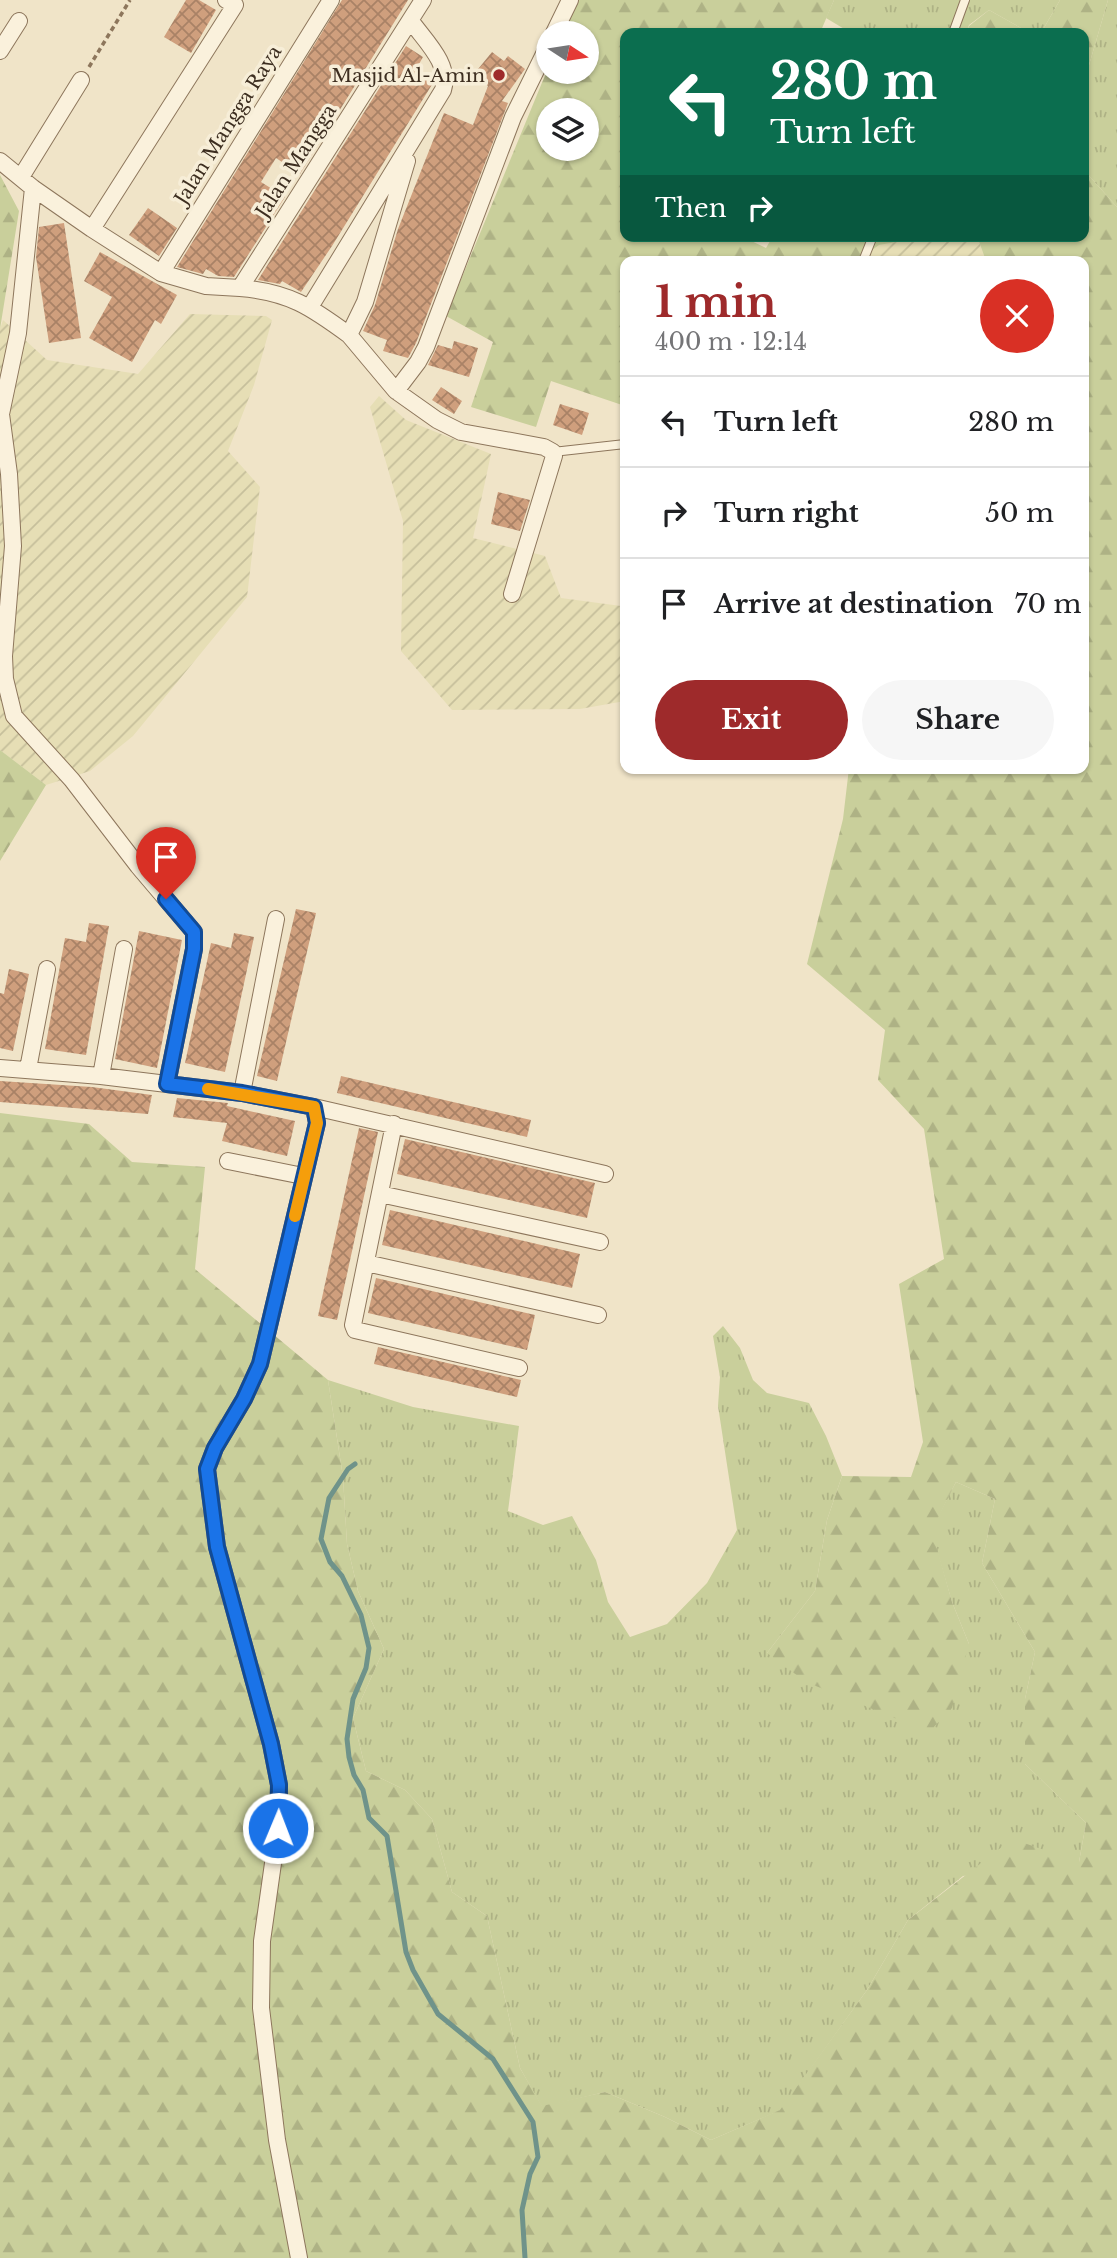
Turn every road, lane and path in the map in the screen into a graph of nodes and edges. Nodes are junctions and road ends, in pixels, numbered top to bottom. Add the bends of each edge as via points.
1 (130, 0) edge
2 (226, 0) edge
3 (331, 0) edge
4 (423, 0) edge
5 (570, 0) edge
6 (965, 0) edge
7 (19, 21) dead end
8 (411, 21) junction
9 (560, 21) edge
10 (955, 28) edge
11 (0, 51) edge
12 (536, 70) edge
13 (81, 80) joint
14 (413, 142) junction
15 (0, 161) edge
16 (27, 183) junction
17 (92, 229) junction
18 (162, 273) junction
19 (240, 288) junction
20 (310, 307) junction
21 (349, 335) junction
22 (396, 391) junction
23 (620, 445) edge
24 (553, 452) junction
25 (512, 594) dead end
26 (276, 919) dead end
27 (124, 949) dead end
28 (47, 969) dead end
29 (0, 1068) edge
30 (27, 1069) junction
31 (101, 1076) junction
32 (167, 1084) junction
33 (242, 1093) junction
34 (314, 1107) junction
35 (394, 1124) junction
36 (228, 1161) dead end
37 (605, 1174) dead end
38 (303, 1176) junction
39 (380, 1194) junction
40 (600, 1242) dead end
41 (366, 1263) junction
42 (598, 1315) dead end
43 (519, 1368) dead end
44 (299, 2258) edge

1 - 13 path
2 - 17 street via 235,5
3 - 18 street, Jalan Mangga Raya
4 - 8 street, Jalan Mangga
5 - 9 street
6 - 10 lane
7 - 11 street
8 - 14 street via 445,70 446,80
8 - 19 street, Jalan Mangga
12 - 22 street via 513,117 426,347
13 - 16 street
14 - 20 street
14 - 21 street via 365,302
15 - 16 street
16 - 17 street
16 - 32 street via 18,333 1,414 13,546 5,679 15,716 194,932
17 - 18 street
18 - 19 street via 206,286
19 - 20 street via 261,290
20 - 21 street
21 - 22 street
22 - 24 street via 461,432
23 - 24 lane
24 - 25 street
26 - 33 street
27 - 31 street
28 - 30 street
29 - 30 street
30 - 31 street
31 - 32 street
32 - 33 street
33 - 34 street
34 - 35 street
34 - 38 street via 317,1123
35 - 37 street
35 - 39 street
36 - 38 street
38 - 44 street via 260,1364 207,1469 217,1547 279,1785 278,1828 262,1941 261,2008 277,2140
39 - 40 street
39 - 41 street
41 - 42 street
41 - 43 street via 355,1330

